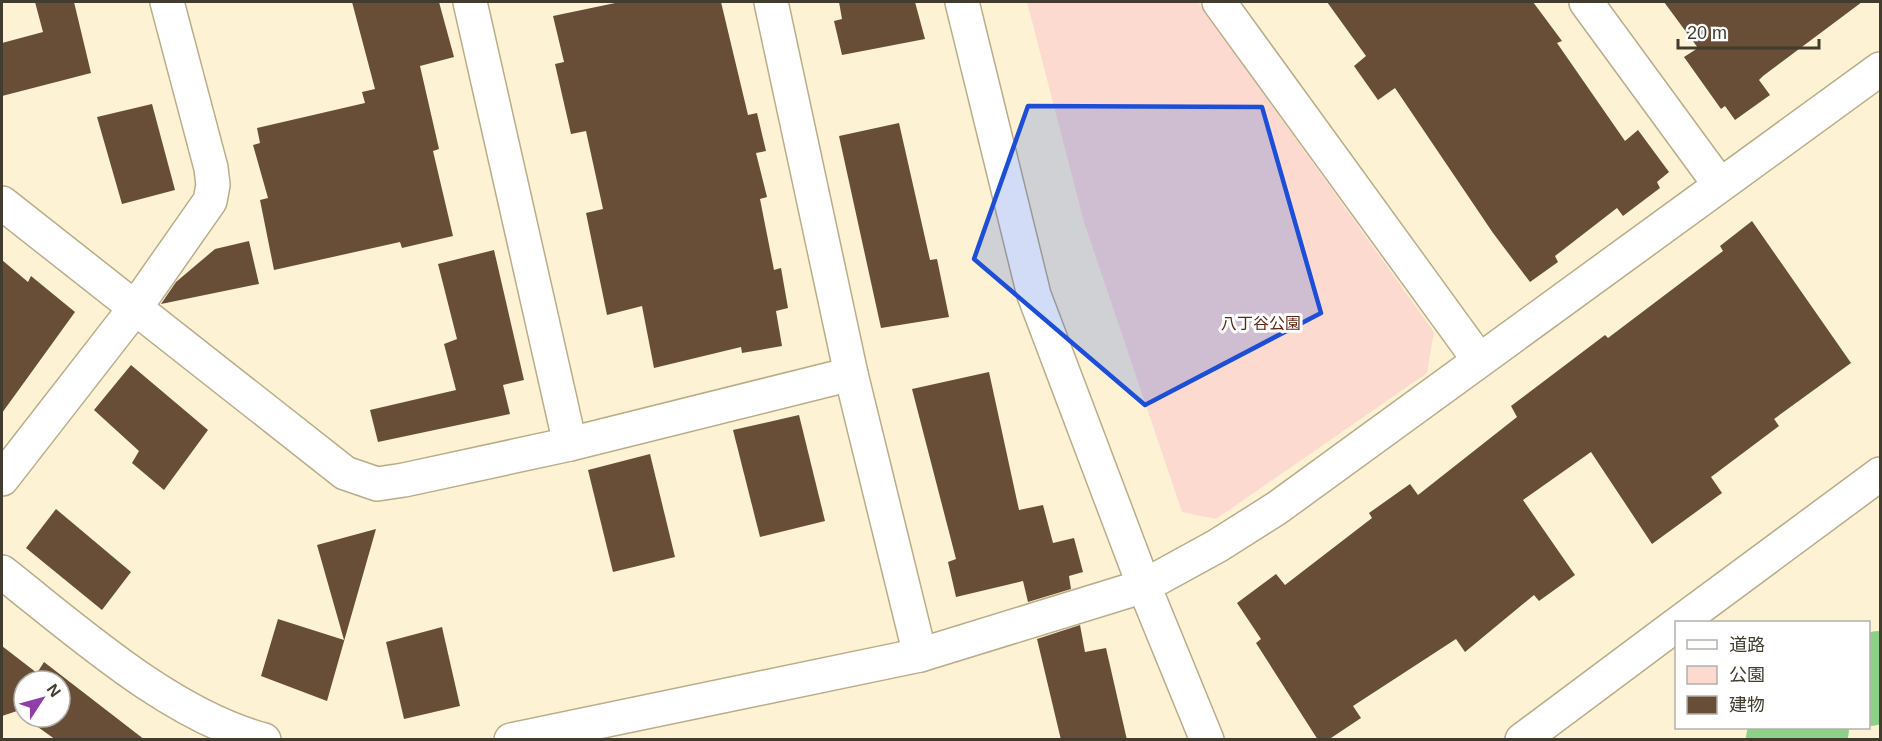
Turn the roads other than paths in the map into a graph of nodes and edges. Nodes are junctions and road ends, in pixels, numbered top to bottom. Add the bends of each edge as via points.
1 (167, 2) edge
2 (470, 2) edge
3 (771, 2) edge
4 (962, 2) edge
5 (1219, 2) edge
6 (1586, 2) edge
7 (1881, 69) edge
8 (1720, 185) junction
9 (2, 203) edge
10 (135, 308) junction
11 (1479, 360) junction
12 (851, 374) junction
13 (570, 444) junction
14 (1881, 474) edge
15 (2, 479) edge
16 (2, 572) edge
17 (1143, 586) junction
18 (1682, 621) edge
19 (1675, 626) edge
20 (920, 655) junction
21 (264, 740) edge
22 (511, 740) edge
23 (1207, 740) edge
24 (1521, 740) edge

1 - 10 street via 213,185 204,212
2 - 13 street
3 - 12 street
4 - 17 street via 1034,295
5 - 11 street
6 - 8 street
7 - 8 street
8 - 11 street
9 - 10 street
10 - 13 street via 345,473 359,479 377,484 404,480
10 - 15 street
11 - 17 street via 1277,508
12 - 13 street
12 - 20 street
14 - 18 street
16 - 21 street via 174,700 207,719
17 - 20 street
17 - 23 street
19 - 24 street
20 - 22 street

